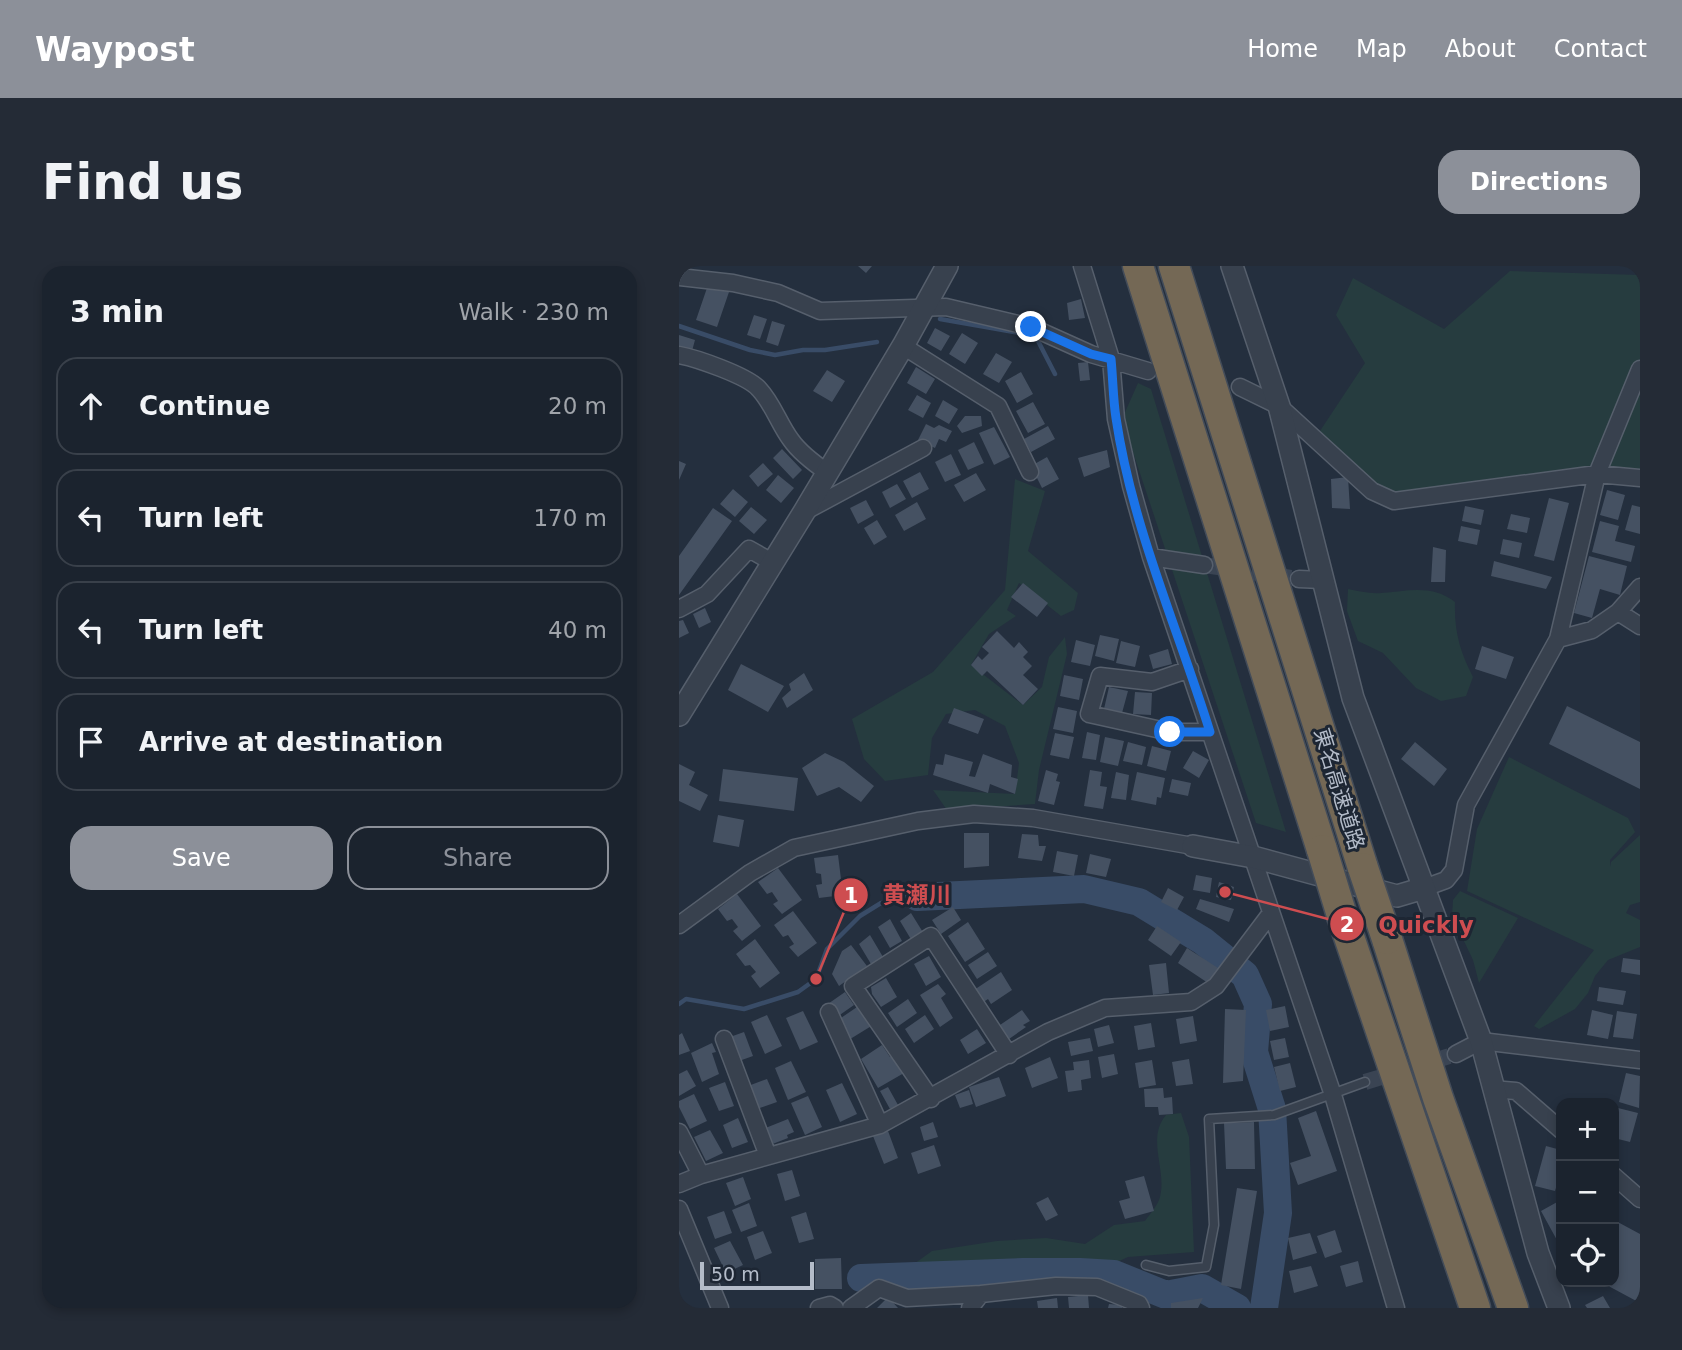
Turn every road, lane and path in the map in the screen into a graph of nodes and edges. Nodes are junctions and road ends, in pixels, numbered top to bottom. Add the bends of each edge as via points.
1 (947, 266) edge
2 (1082, 266) edge
3 (1138, 266) edge
4 (1174, 266) edge
5 (1232, 266) edge
6 (679, 277) edge
7 (923, 307) junction
8 (903, 346) junction
9 (679, 355) edge
10 (1111, 359) junction
11 (1640, 369) edge
12 (1149, 371) dead end
13 (1240, 387) dead end
14 (1279, 406) junction
15 (923, 448) dead end
16 (1030, 472) dead end
17 (828, 473) junction
18 (1597, 474) junction
19 (1640, 478) edge
20 (804, 512) junction
21 (1151, 557) junction
22 (772, 562) junction
23 (1204, 565) tunnel mouth
24 (1299, 579) tunnel mouth
25 (1322, 580) junction
26 (1640, 587) edge
27 (679, 609) edge
28 (1618, 612) junction
29 (1640, 626) edge
30 (1558, 639) junction
31 (1191, 669) junction
32 (679, 715) edge
33 (1210, 732) junction
34 (1193, 846) joint
35 (1253, 857) junction
36 (1424, 888) junction
37 (1271, 913) junction
38 (679, 926) edge
39 (828, 1012) dead end
40 (724, 1039) dead end
41 (1481, 1041) junction
42 (1456, 1054) tunnel mouth
43 (1009, 1055) junction
44 (1640, 1060) edge
45 (1365, 1082) tunnel mouth
46 (1492, 1088) junction
47 (1333, 1095) junction
48 (931, 1099) junction
49 (880, 1125) junction
50 (1556, 1126) edge
51 (679, 1132) edge
52 (768, 1156) junction
53 (701, 1175) junction
54 (1619, 1180) edge
55 (679, 1184) edge
56 (1640, 1199) edge
57 (679, 1209) edge
58 (1146, 1265) dead end
59 (981, 1294) junction
60 (720, 1308) edge
61 (819, 1308) edge
62 (835, 1308) edge
63 (851, 1308) edge
64 (970, 1308) edge
65 (1140, 1308) edge
66 (1396, 1308) edge
67 (1475, 1308) edge
68 (1513, 1308) edge
69 (1559, 1308) edge

1 - 7 street
2 - 10 street
3 - 67 highway, 東名高速道路, bridge via 1343,919
4 - 68 highway, 東名高速道路, bridge via 1438,1098
5 - 14 street
6 - 7 street via 733,283 820,311
7 - 8 street
7 - 10 street via 946,307 1031,327
8 - 16 street via 998,406
8 - 17 street
9 - 17 street via 697,358 757,386 791,440
10 - 12 street
10 - 21 street via 1116,419
11 - 18 street
13 - 14 street
14 - 18 street via 1372,491 1394,501
14 - 25 street
15 - 20 street
17 - 20 street
18 - 19 street
18 - 30 street
20 - 22 street
21 - 23 street
21 - 31 street
22 - 27 street via 749,549 707,594
22 - 32 street
24 - 25 street
25 - 36 street via 1353,698
26 - 28 street
28 - 29 street
28 - 30 street via 1592,630
30 - 36 street via 1466,805 1454,870 1445,880
31 - 33 street
31 - 33 street via 1152,682 1100,676 1089,714 1170,732
33 - 35 street
34 - 35 street
34 - 38 street via 1033,818 974,814 918,821 794,848 750,873
35 - 36 street via 1397,896
35 - 37 street
36 - 41 street
37 - 43 street via 1216,986 1191,1002 1105,1008 1048,1032
37 - 47 street
39 - 49 street
40 - 52 street
41 - 42 street
41 - 44 street
41 - 46 street
43 - 48 street
43 - 48 street via 932,936 853,986
45 - 47 lane
46 - 50 street via 1516,1091
46 - 69 street via 1538,1253
47 - 58 lane via 1274,1115 1209,1119 1214,1225 1206,1267 1169,1271
47 - 66 street
48 - 49 street
49 - 52 street
51 - 53 street
52 - 53 street
53 - 55 street
54 - 56 street
57 - 60 street
59 - 63 street via 907,1298 879,1288
59 - 64 street
59 - 65 street via 1097,1287
61 - 62 street

